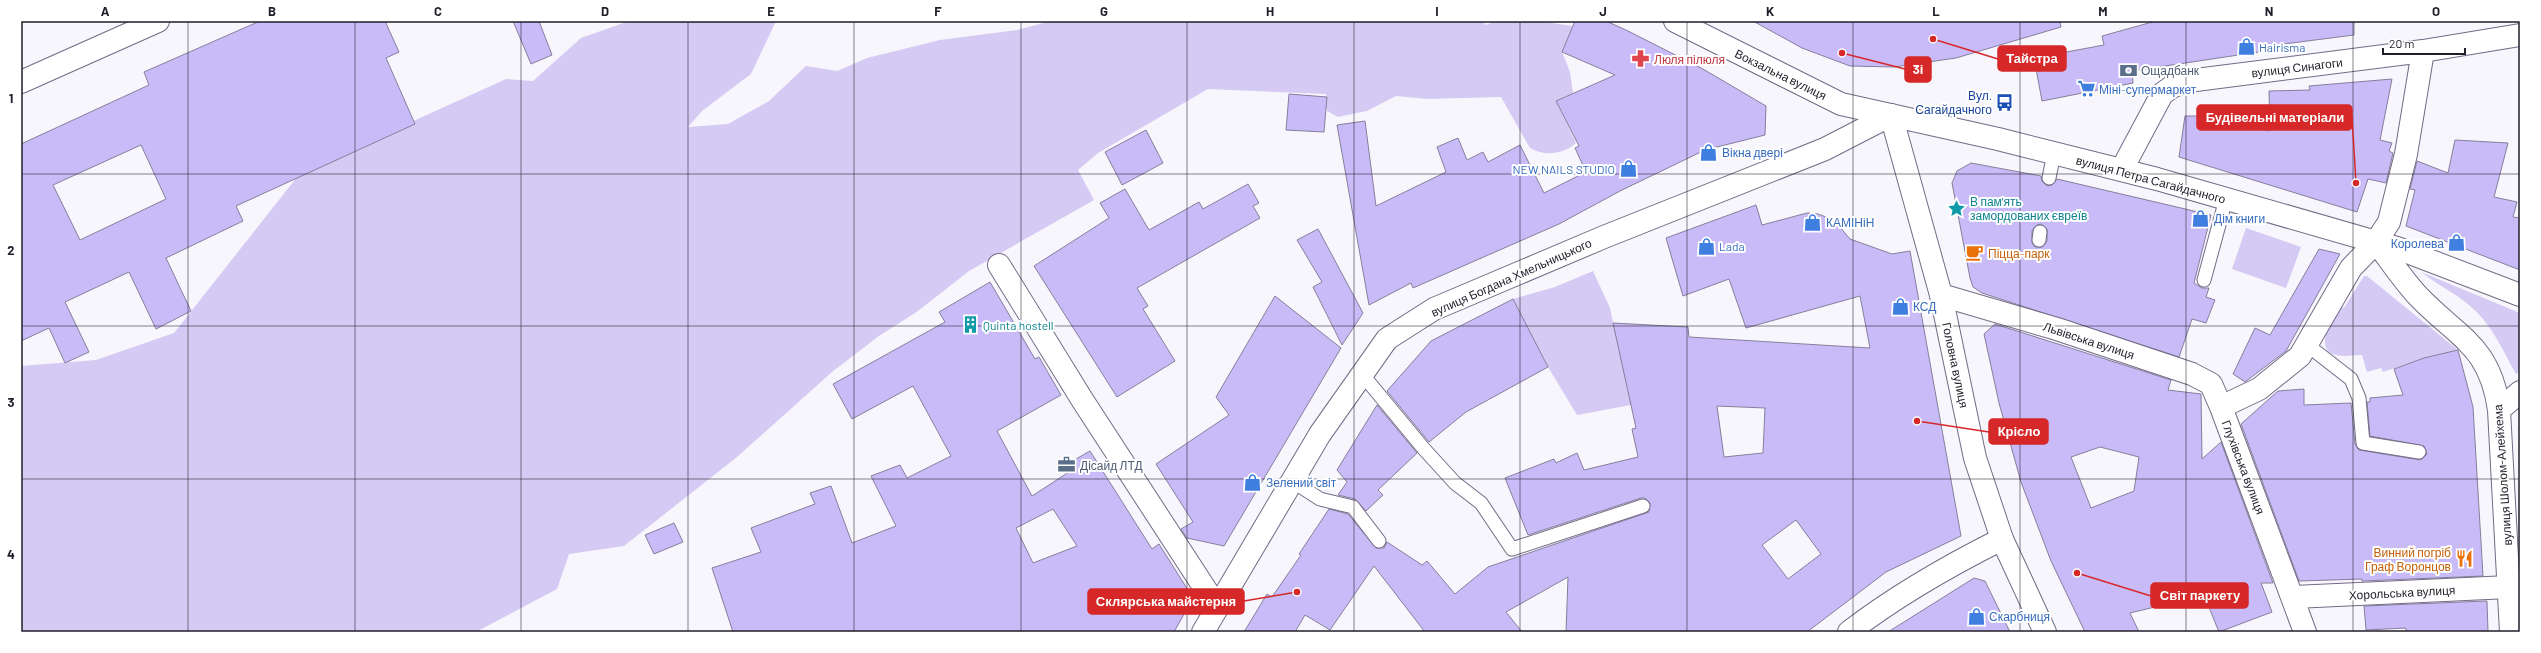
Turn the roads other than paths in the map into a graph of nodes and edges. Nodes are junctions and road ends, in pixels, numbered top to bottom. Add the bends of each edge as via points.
1 (158, 21) edge
2 (1675, 21) edge
3 (2520, 35) edge
4 (2423, 51) junction
5 (21, 82) edge
6 (1891, 115) junction
7 (2054, 153) junction
8 (2122, 169) junction
9 (2049, 178) dead end
10 (2226, 200) junction
11 (2376, 242) junction
12 (999, 265) dead end
13 (2204, 280) dead end
14 (1941, 295) junction
15 (2520, 295) edge
16 (2306, 344) junction
17 (1362, 374) junction
18 (2520, 392) edge
19 (2221, 407) junction
20 (2499, 410) junction
21 (2419, 452) dead end
22 (1292, 481) junction
23 (1643, 506) dead end
24 (2002, 539) junction
25 (1380, 541) dead end
26 (2509, 587) junction
27 (2294, 597) junction
28 (1217, 607) junction
29 (1203, 632) edge
30 (1849, 632) edge
31 (2045, 632) edge
32 (2305, 632) edge
33 (2511, 632) edge

1 - 5 street
2 - 6 street, Вокзальна вулиця via 1841,104
3 - 4 street, вулиця Синагоги
4 - 8 street, вулиця Синагоги via 2188,81 2173,86 2162,94
4 - 11 street, Глухівська вулиця via 2406,154 2389,222
6 - 7 street, вулиця Петра Сагайдачного
6 - 14 street, Головна вулиця
6 - 17 street, вулиця Богдана Хмельницького via 1824,149 1604,237 1434,309 1387,339
7 - 8 street, вулиця Петра Сагайдачного
7 - 9 lane
8 - 10 street, вулиця Петра Сагайдачного
10 - 11 street, вулиця Петра Сагайдачного
10 - 13 lane
11 - 15 street, вулиця Петра Сагайдачного
11 - 16 street, Глухівська вулиця via 2351,268
11 - 20 street, вулиця Шолом-Алейхема via 2418,296 2482,358 2491,377
12 - 28 street via 1083,401
14 - 19 street, Львівська вулиця via 2057,329 2192,374 2211,384
14 - 24 street, Головна вулиця via 1976,458
16 - 19 street, Глухівська вулиця via 2300,356 2259,389
16 - 21 lane via 2351,379 2359,398 2363,443
17 - 22 street, вулиця Богдана Хмельницького via 1320,434
17 - 23 lane via 1455,483 1481,503 1512,549
18 - 20 street
19 - 27 street, Глухівська вулиця
20 - 26 street, вулиця Шолом-Алейхема
22 - 25 lane via 1320,499 1353,507
22 - 28 street, вулиця Богдана Хмельницького
24 - 30 street via 1942,569
24 - 31 street, Головна вулиця
26 - 27 street, Хорольська вулиця
26 - 33 street, вулиця Шолом-Алейхема
27 - 32 street, Глухівська вулиця
28 - 29 street, вулиця Богдана Хмельницького

